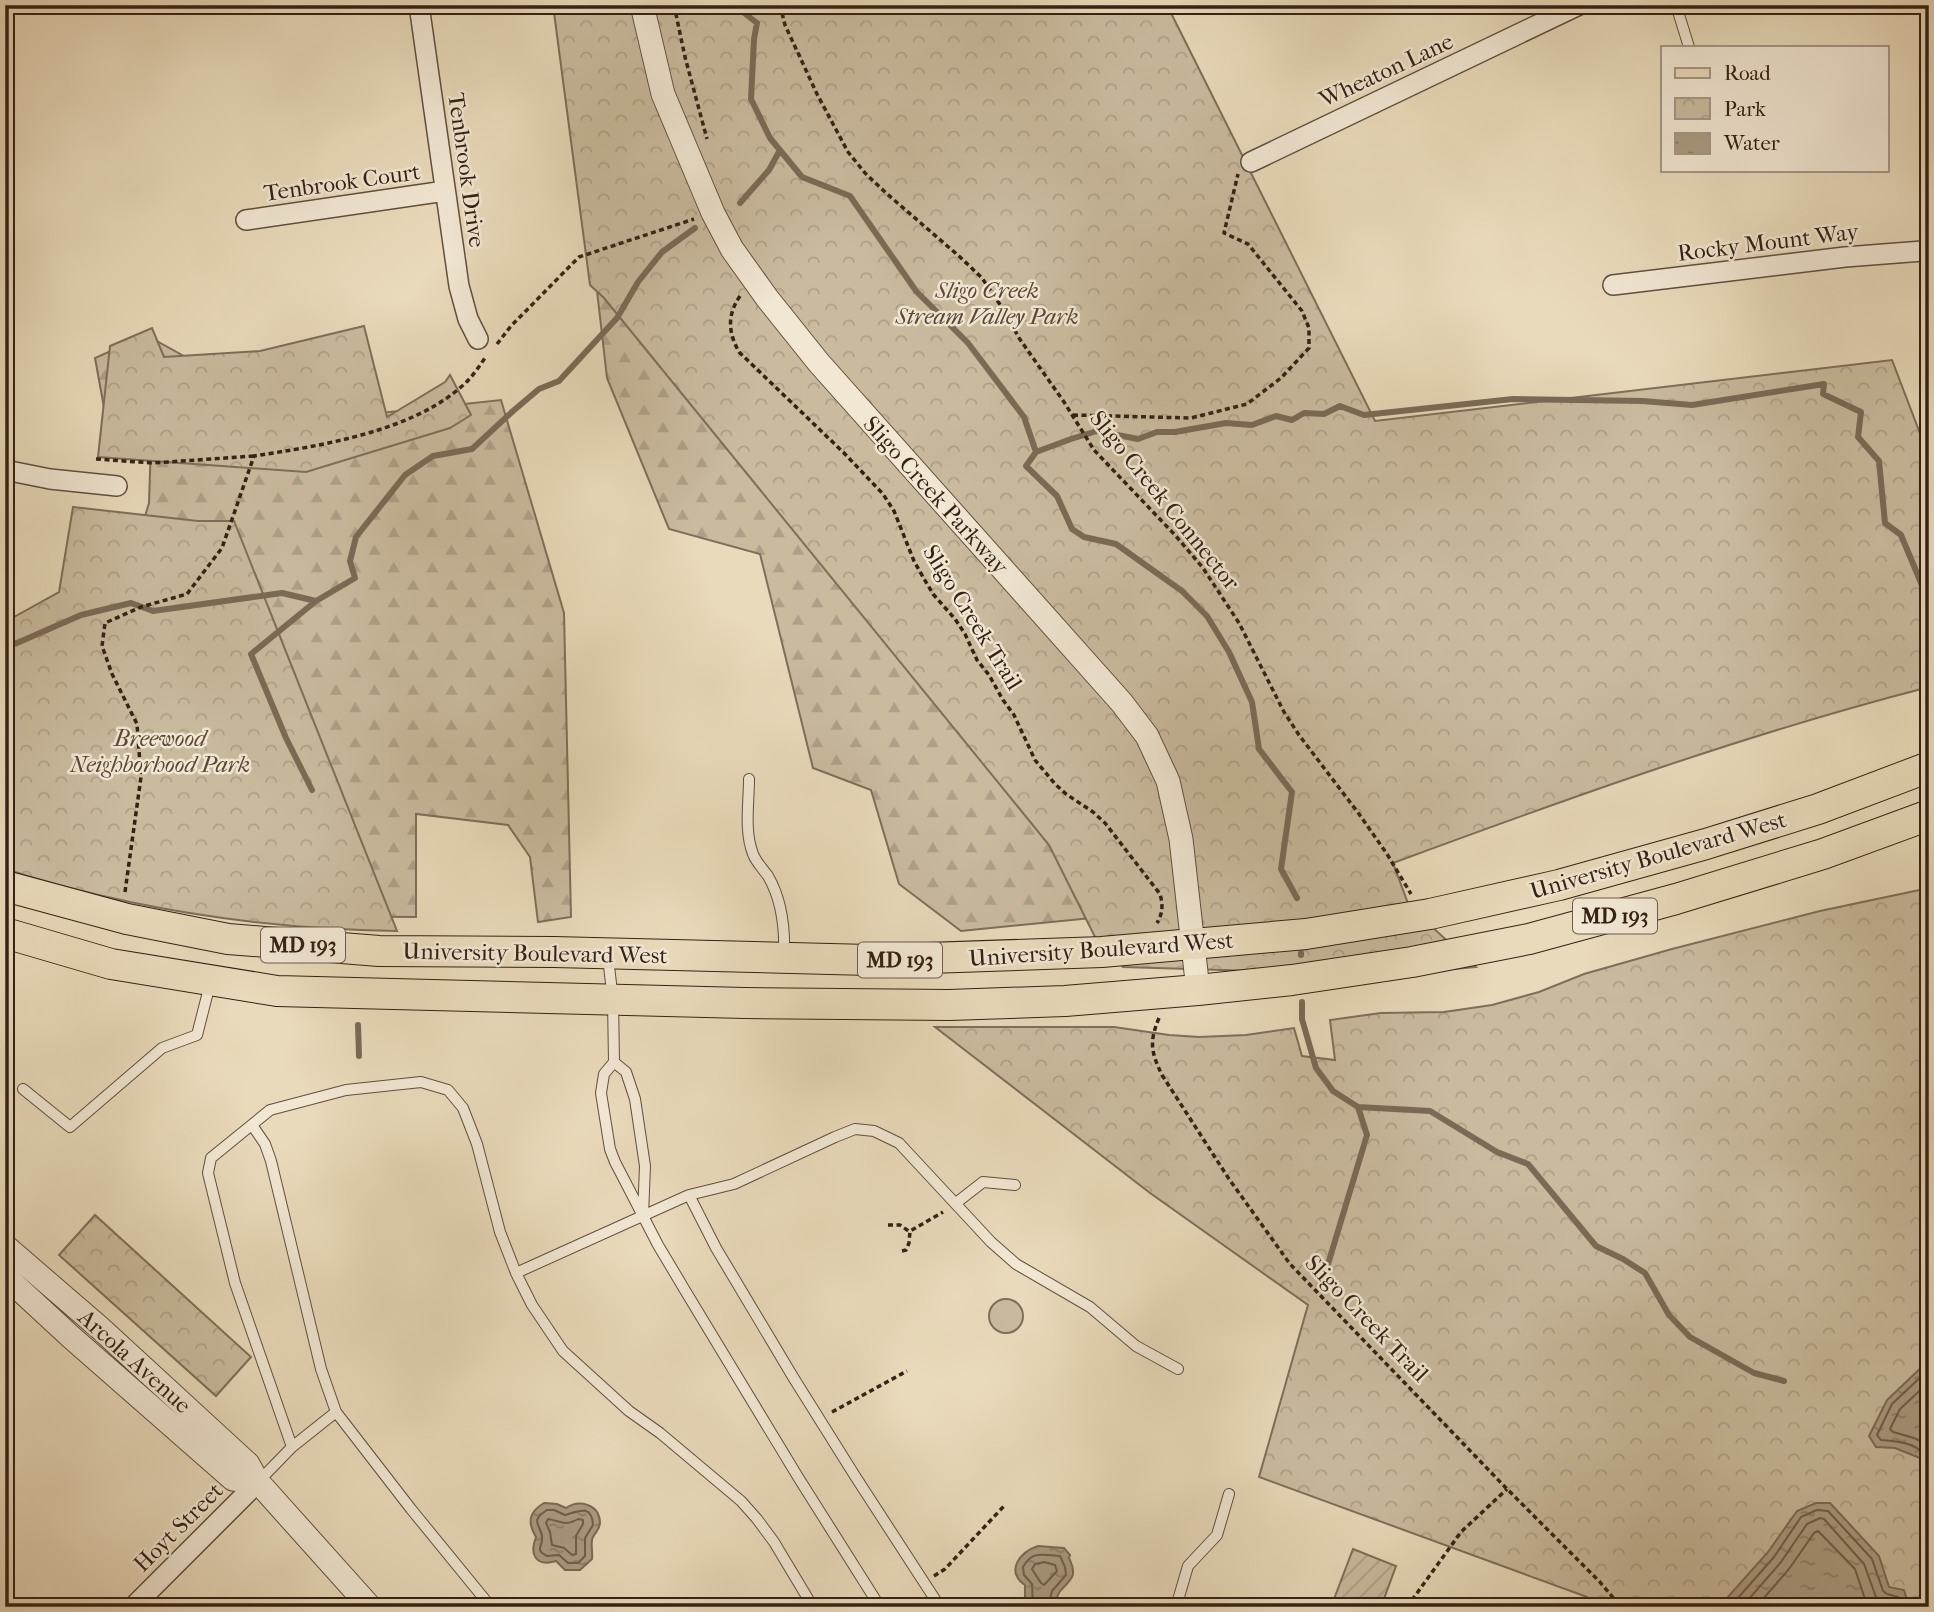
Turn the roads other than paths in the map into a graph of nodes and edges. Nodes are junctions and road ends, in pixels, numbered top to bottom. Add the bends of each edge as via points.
1 (419, 5) edge
2 (642, 5) edge
3 (1579, 5) edge
4 (1676, 5) edge
5 (1689, 46) edge
6 (1251, 162) road end
7 (445, 191) junction
8 (246, 220) dead end
9 (1929, 253) edge
10 (1613, 285) dead end
11 (485, 343) road end
12 (5, 470) edge
13 (117, 486) dead end
14 (1929, 767) edge
15 (749, 779) dead end
16 (1929, 815) edge
17 (5, 886) edge
18 (12, 939) edge
19 (1193, 945) junction
20 (608, 954) junction
21 (784, 959) junction
22 (211, 980) junction
23 (1198, 990) junction
24 (613, 1000) junction
25 (614, 1062) junction
26 (23, 1089) dead end
27 (252, 1125) junction
28 (1015, 1185) dead end
29 (689, 1195) junction
30 (956, 1203) junction
31 (643, 1215) junction
32 (5, 1246) edge
33 (516, 1273) junction
34 (5, 1276) edge
35 (1178, 1369) dead end
36 (336, 1412) junction
37 (292, 1447) junction
38 (258, 1482) junction
39 (1229, 1494) dead end
40 (133, 1607) edge
41 (370, 1607) edge
42 (491, 1607) edge
43 (813, 1607) edge
44 (880, 1607) edge
45 (940, 1607) edge
46 (1176, 1607) edge

1 - 7 street, Tenbrook Drive
2 - 19 street, Sligo Creek Parkway via 663,94 713,213 755,283 819,363 1147,736 1168,781 1181,839
3 - 6 street, Wheaton Lane
4 - 5 lane
7 - 8 street, Tenbrook Court
7 - 11 street, Tenbrook Drive via 459,286 468,319
9 - 10 street, Rocky Mount Way via 1845,257
12 - 13 street
14 - 19 main road, University Boulevard West / MD 193 via 1818,809 1559,885 1430,914 1306,934
15 - 21 lane via 748,834 753,856 769,878 781,908
16 - 23 main road, University Boulevard West / MD 193 via 1823,854 1529,939 1412,962
17 - 20 main road, University Boulevard West / MD 193 via 127,919 228,939 379,951
18 - 22 main road, University Boulevard West / MD 193 via 111,964
19 - 21 main road, University Boulevard West / MD 193 via 993,957
19 - 23 street, Sligo Creek Parkway
20 - 21 main road, University Boulevard West / MD 193
20 - 24 lane
22 - 24 main road, University Boulevard West / MD 193 via 277,991
22 - 26 lane via 197,1035 162,1048 70,1126
23 - 24 main road, University Boulevard West / MD 193 via 949,1005
24 - 25 lane
25 - 31 lane via 626,1072 635,1099 645,1166
25 - 31 lane via 604,1074 601,1093 610,1149
27 - 33 lane via 270,1110 346,1090 421,1082 447,1090 463,1108 477,1144
27 - 36 lane via 271,1161 321,1369
27 - 37 lane via 211,1158 208,1172 235,1283
28 - 30 lane via 983,1182
29 - 30 lane via 734,1184 855,1129 874,1131 899,1143
29 - 31 lane
29 - 45 lane via 806,1398
30 - 35 lane via 1016,1264 1090,1307 1136,1346
31 - 33 lane
31 - 44 lane via 692,1303
32 - 38 street, Arcola Avenue via 248,1464
33 - 43 lane via 563,1351 757,1519
34 - 38 street, Arcola Avenue via 233,1479
36 - 37 lane
36 - 42 lane
37 - 38 lane
38 - 40 street, Hoyt Street
38 - 41 street, Arcola Avenue
39 - 46 lane via 1217,1535 1188,1566

